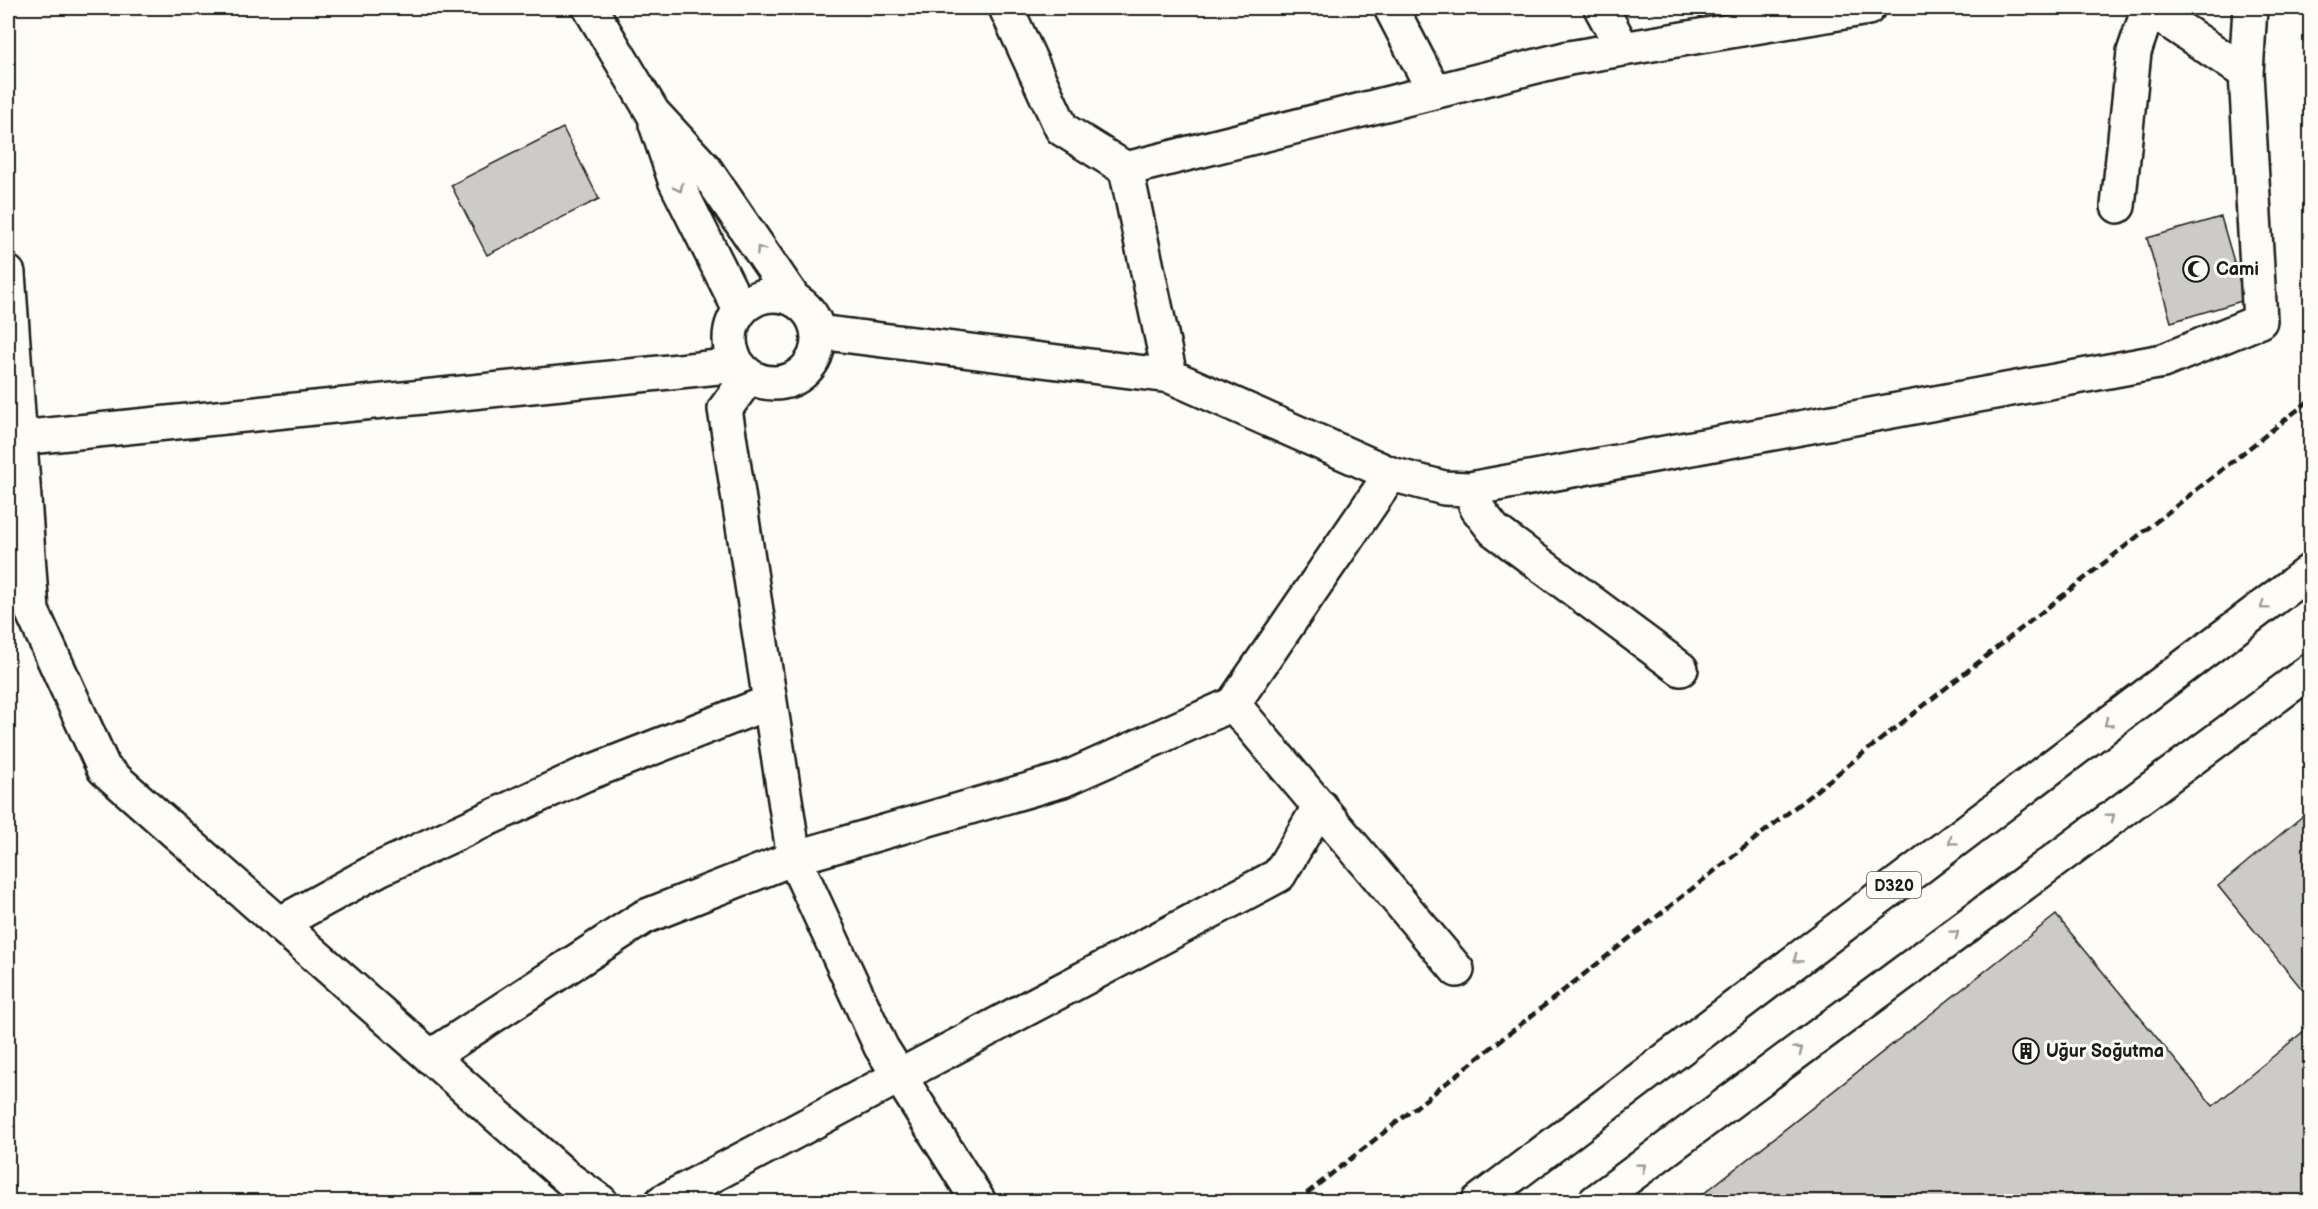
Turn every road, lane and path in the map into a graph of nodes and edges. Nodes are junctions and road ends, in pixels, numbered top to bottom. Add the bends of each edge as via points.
1 (590, 8) edge
2 (1006, 8) edge
3 (1391, 8) edge
4 (1601, 8) edge
5 (1868, 8) edge
6 (2149, 8) edge
7 (2250, 8) edge
8 (1623, 49) junction
9 (2246, 73) junction
10 (1434, 92) junction
11 (653, 113) junction
12 (1126, 170) junction
13 (2118, 207) dead end
14 (8, 273) edge
15 (793, 298) junction
16 (740, 310) junction
17 (818, 332) junction
18 (743, 370) junction
19 (1170, 376) junction
20 (19, 438) junction
21 (1391, 474) junction
22 (1470, 489) junction
23 (2310, 571) edge
24 (1681, 669) dead end
25 (2310, 671) edge
26 (770, 702) junction
27 (1233, 704) junction
28 (1320, 806) junction
29 (794, 858) junction
30 (279, 924) junction
31 (1457, 970) dead end
32 (430, 1057) junction
33 (900, 1076) junction
34 (601, 1202) edge
35 (662, 1202) edge
36 (979, 1202) edge
37 (1478, 1202) edge
38 (1595, 1202) edge

1 - 11 main road
2 - 12 main road via 1062,129
3 - 10 main road
4 - 8 main road
5 - 8 main road
6 - 9 main road
6 - 13 main road via 2134,52
7 - 9 main road
8 - 10 main road via 1569,58
9 - 22 main road via 2260,321 2163,361
10 - 12 main road
15 -> 11 main road via 705,169
11 -> 16 main road via 675,180
12 - 19 main road
14 - 20 main road
15 - 16 main road via 764,296
15 - 17 main road via 805,307
16 - 18 main road via 729,338
17 - 18 main road via 813,360 791,380 777,384 762,382
17 - 19 main road
18 - 20 main road
18 - 26 main road via 725,409
19 - 21 main road
20 - 30 main road via 32,611 104,770
21 - 22 main road via 1444,488
21 - 27 main road
22 - 24 main road via 1494,530
23 -> 37 main road, D320
38 -> 25 main road
26 - 29 main road
26 - 30 main road via 583,775 379,869
27 - 28 main road
27 - 29 main road via 1063,780
28 - 31 main road
28 - 33 main road via 1279,874
29 - 32 main road via 644,917
29 - 33 main road via 881,1047
30 - 32 main road
32 - 34 main road via 570,1180
33 - 35 main road
33 - 36 main road

